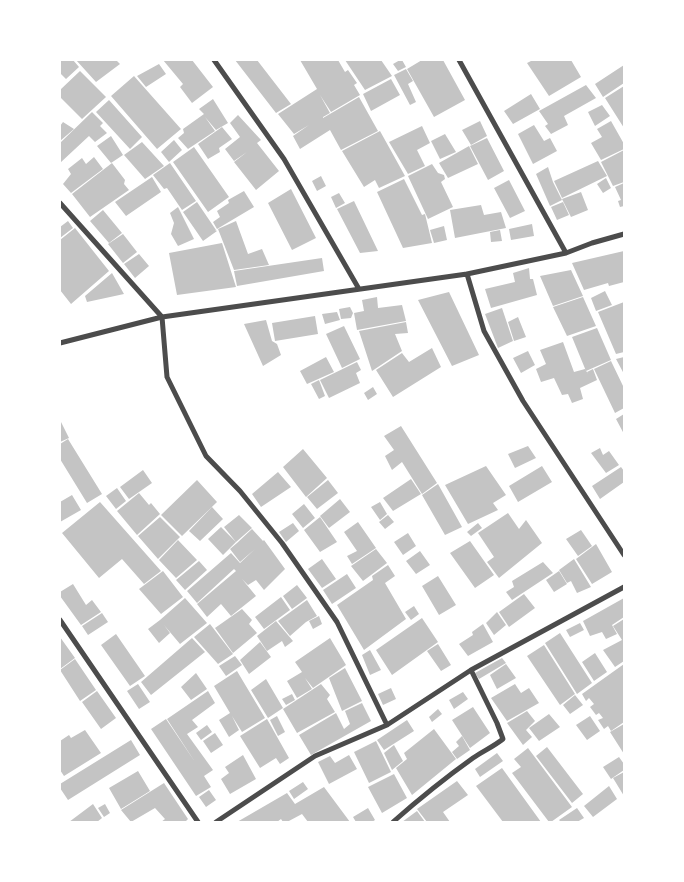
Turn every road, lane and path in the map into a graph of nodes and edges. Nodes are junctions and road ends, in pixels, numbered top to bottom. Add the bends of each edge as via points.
1 (214, 60) edge
2 (459, 60) edge
3 (60, 203) edge
4 (624, 234) edge
5 (566, 253) junction
6 (467, 274) junction
7 (360, 289) junction
8 (162, 317) junction
9 (60, 343) edge
10 (624, 555) edge
11 (624, 587) edge
12 (60, 620) edge
13 (471, 670) junction
14 (387, 725) junction
15 (198, 822) edge
16 (216, 822) edge
17 (393, 822) edge

1 - 7 street via 284,159
2 - 5 street
3 - 8 street
4 - 5 street
5 - 6 street
6 - 7 street
6 - 10 street via 484,331 498,357 523,401
7 - 8 street
8 - 9 street
8 - 14 street via 167,377 206,456 240,491 282,543 337,622
11 - 13 street
12 - 15 street
13 - 14 street
13 - 17 street via 503,739 474,757
14 - 16 street via 315,756

